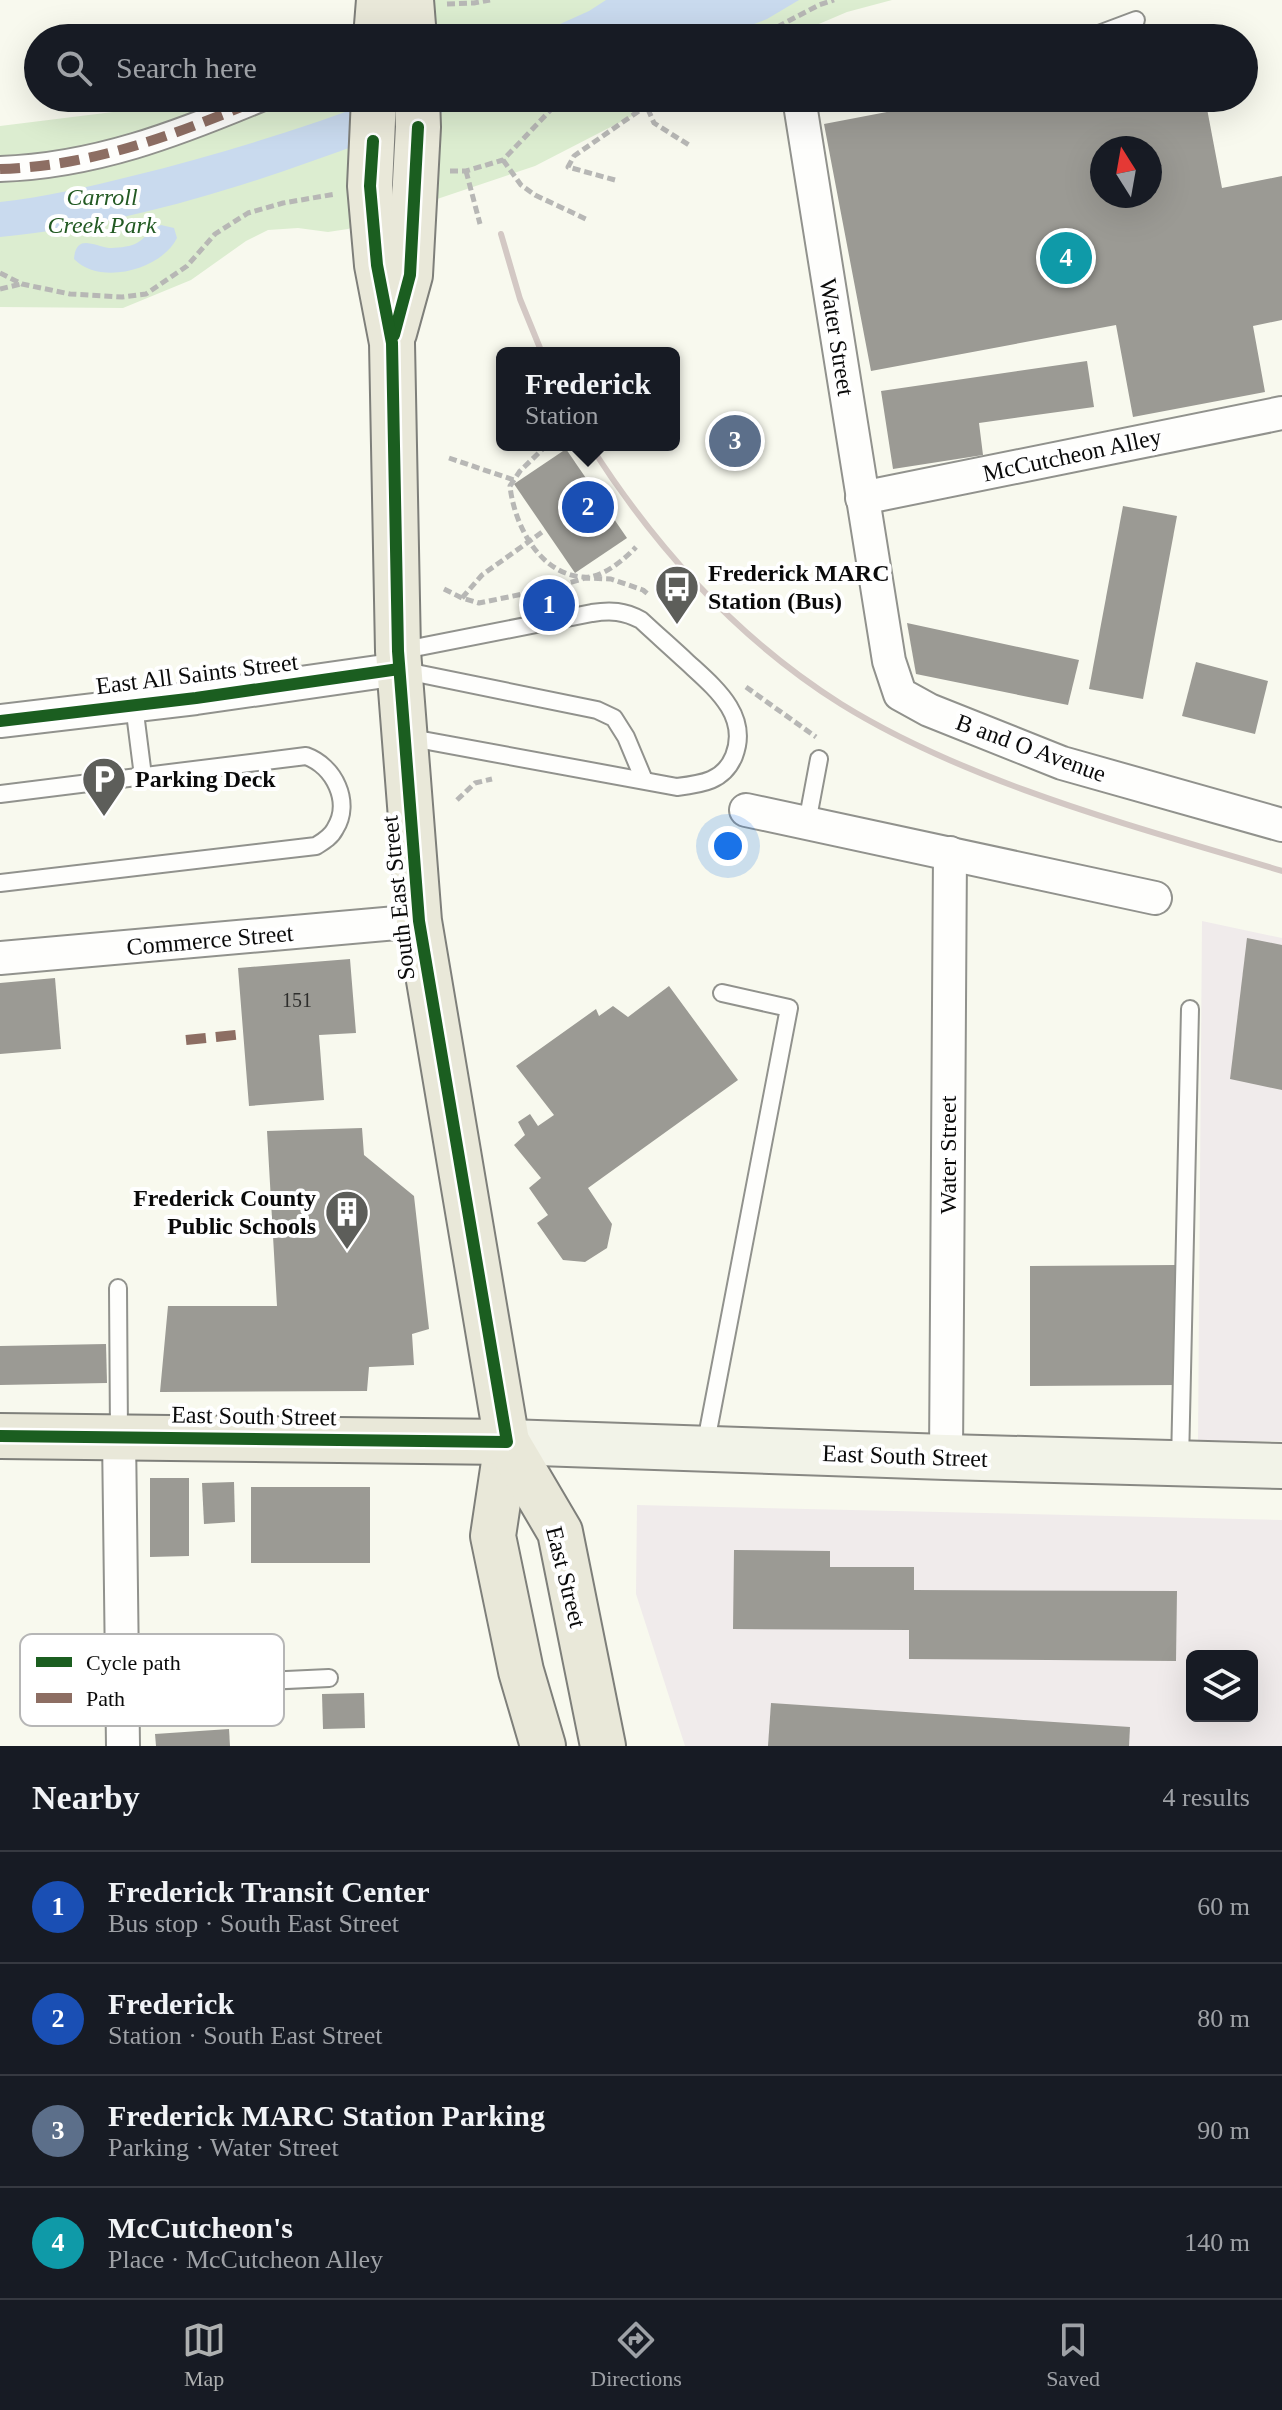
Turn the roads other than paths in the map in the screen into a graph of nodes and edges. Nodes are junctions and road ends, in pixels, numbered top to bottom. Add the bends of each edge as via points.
1 (379, 0) edge
2 (1136, 20) dead end
3 (377, 24) edge
4 (1125, 24) edge
5 (229, 112) edge
6 (374, 112) edge
7 (417, 112) edge
8 (804, 112) edge
9 (0, 169) edge
10 (392, 343) junction
11 (1282, 413) edge
12 (862, 498) junction
13 (875, 575) joint
14 (399, 660) junction
15 (134, 705) junction
16 (0, 721) edge
17 (405, 736) junction
18 (819, 759) dead end
19 (143, 776) junction
20 (644, 780) junction
21 (0, 794) edge
22 (746, 810) dead end
23 (807, 823) junction
24 (1282, 825) edge
25 (950, 853) junction
26 (0, 883) edge
27 (1155, 898) dead end
28 (419, 921) junction
29 (0, 958) edge
30 (722, 993) dead end
31 (1190, 1009) dead end
32 (118, 1288) dead end
33 (0, 1436) edge
34 (119, 1436) junction
35 (507, 1442) junction
36 (704, 1449) junction
37 (946, 1457) junction
38 (1180, 1465) junction
39 (1282, 1466) edge
40 (121, 1634) edge
41 (329, 1678) dead end
42 (284, 1680) edge
43 (123, 1726) edge
44 (123, 1746) edge
45 (543, 1746) edge
46 (603, 1746) edge

1 - 3 main road
2 - 4 lane
5 - 9 street via 179,133 90,158
6 - 10 main road, South East Street via 370,186 377,265
7 - 10 main road, South East Street via 410,275
8 - 12 street, Water Street
10 - 14 main road, South East Street
11 - 12 street, McCutcheon Alley
12 - 13 street, Water Street
13 - 24 street, B and O Avenue via 900,694 1062,763
14 - 15 street, East All Saints Street
14 - 17 main road, South East Street
14 - 20 lane via 614,718
14 - 20 lane via 609,610 625,612 641,620 723,695 736,723 737,745 721,775 677,787
15 - 16 street, East All Saints Street
15 - 19 lane
17 - 20 lane
17 - 28 main road, South East Street
18 - 23 lane
19 - 21 lane
19 - 26 lane via 306,756 330,771 340,794 340,819 327,839 307,848
22 - 23 street
23 - 25 street
25 - 27 street
25 - 37 street, Water Street
28 - 29 street, Commerce Street
28 - 35 main road, South East Street
30 - 36 lane via 789,1008
31 - 38 lane
32 - 34 lane
33 - 34 main road, East South Street
34 - 35 main road, East South Street
34 - 40 street
35 - 36 main road, East South Street
35 - 45 main road via 493,1536 521,1671
35 - 46 main road, East Street via 560,1532
36 - 37 main road, East South Street
37 - 38 main road, East South Street
38 - 39 main road, East South Street
41 - 42 lane
43 - 44 street

